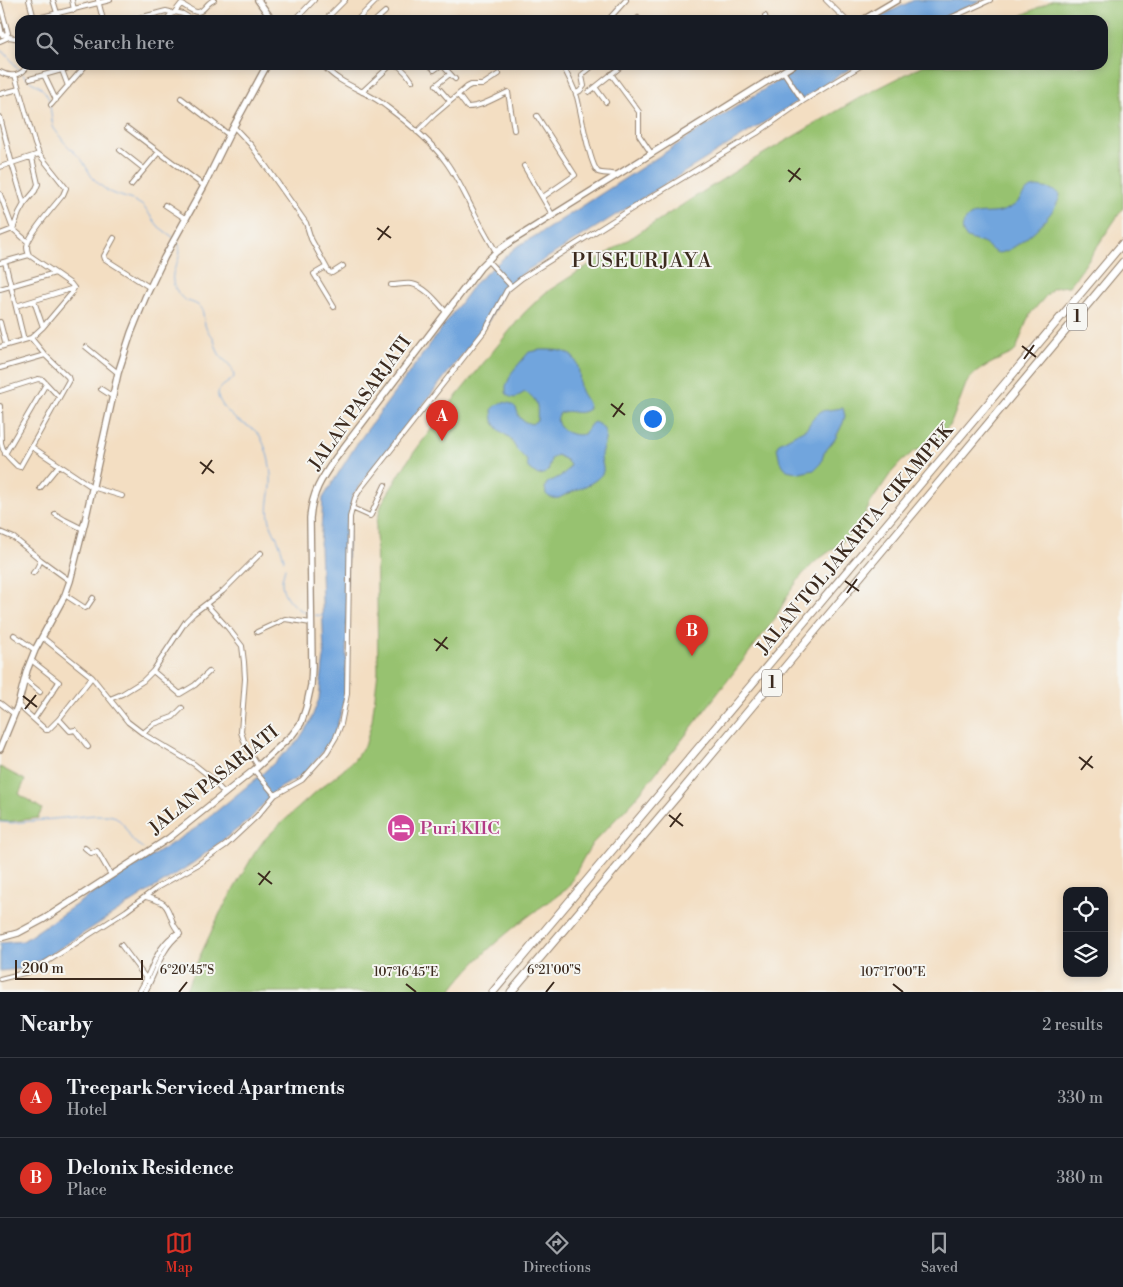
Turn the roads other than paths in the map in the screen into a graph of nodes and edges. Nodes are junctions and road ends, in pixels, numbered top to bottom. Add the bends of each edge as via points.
1 (29, 0) edge
2 (53, 0) edge
3 (72, 0) edge
4 (110, 0) edge
5 (214, 0) edge
6 (258, 0) edge
7 (314, 0) edge
8 (345, 0) edge
9 (377, 0) edge
10 (626, 0) edge
11 (826, 0) edge
12 (897, 0) edge
13 (990, 0) edge
14 (98, 2) edge
15 (0, 4) edge
16 (74, 10) junction
17 (386, 12) dead end
18 (57, 13) junction
19 (173, 13) junction
20 (33, 15) edge
21 (49, 15) edge
22 (102, 15) edge
23 (150, 15) edge
24 (185, 15) edge
25 (268, 15) edge
26 (300, 15) edge
27 (330, 15) edge
28 (362, 15) edge
29 (383, 15) edge
30 (612, 15) edge
31 (841, 15) edge
32 (872, 15) edge
33 (957, 15) edge
34 (0, 25) edge
35 (15, 38) edge
36 (0, 41) edge
37 (24, 70) edge
38 (62, 70) joint
39 (82, 70) edge
40 (264, 70) edge
41 (330, 70) edge
42 (386, 70) edge
43 (403, 70) edge
44 (446, 70) edge
45 (565, 70) edge
46 (588, 70) edge
47 (616, 70) edge
48 (785, 70) edge
49 (854, 70) edge
50 (0, 72) edge
51 (450, 74) junction
52 (499, 74) dead end
53 (611, 74) junction
54 (44, 75) junction
55 (15, 76) junction
56 (30, 79) dead end
57 (455, 79) dead end
58 (412, 81) dead end
59 (68, 86) junction
60 (596, 87) junction
61 (19, 89) junction
62 (362, 92) junction
63 (589, 92) dead end
64 (576, 93) junction
65 (0, 94) edge
66 (458, 95) junction
67 (181, 98) dead end
68 (56, 100) junction
69 (450, 101) junction
70 (803, 101) junction
71 (606, 102) dead end
72 (52, 106) dead end
73 (537, 116) dead end
74 (0, 117) edge
75 (234, 127) junction
76 (126, 128) dead end
77 (514, 130) dead end
78 (417, 132) junction
79 (229, 135) junction
80 (6, 142) junction
81 (0, 144) edge
82 (120, 150) dead end
83 (158, 153) junction
84 (651, 153) junction
85 (39, 154) junction
86 (32, 158) junction
87 (12, 164) junction
88 (524, 166) dead end
89 (0, 167) edge
90 (144, 169) junction
91 (617, 175) junction
92 (131, 185) dead end
93 (204, 186) junction
94 (0, 194) edge
95 (543, 197) junction
96 (24, 204) junction
97 (165, 205) dead end
98 (553, 216) junction
99 (186, 219) junction
100 (13, 229) junction
101 (0, 234) edge
102 (114, 238) dead end
103 (28, 242) junction
104 (1123, 243) edge
105 (496, 252) junction
106 (29, 255) junction
107 (1123, 262) edge
108 (2, 263) edge
109 (489, 263) junction
110 (343, 266) dead end
111 (326, 267) junction
112 (56, 273) junction
113 (391, 285) dead end
114 (11, 286) junction
115 (511, 286) junction
116 (149, 287) junction
117 (74, 288) junction
118 (0, 289) edge
119 (34, 301) junction
120 (16, 306) junction
121 (334, 307) dead end
122 (446, 312) junction
123 (0, 322) edge
124 (43, 327) junction
125 (31, 338) junction
126 (24, 340) junction
127 (6, 345) junction
128 (0, 347) edge
129 (86, 347) dead end
130 (45, 355) junction
131 (0, 368) edge
132 (118, 372) junction
133 (46, 384) junction
134 (102, 389) dead end
135 (0, 391) edge
136 (112, 396) junction
137 (59, 397) junction
138 (0, 406) edge
139 (32, 447) junction
140 (6, 454) junction
141 (59, 465) junction
142 (385, 485) dead end
143 (92, 487) junction
144 (40, 488) dead end
145 (122, 496) dead end
146 (352, 508) junction
147 (55, 514) dead end
148 (83, 529) junction
149 (0, 532) edge
150 (261, 553) dead end
151 (40, 560) junction
152 (33, 573) dead end
153 (70, 581) junction
154 (65, 595) junction
155 (93, 598) dead end
156 (206, 604) junction
157 (311, 623) junction
158 (257, 632) dead end
159 (14, 635) dead end
160 (42, 637) junction
161 (35, 650) junction
162 (31, 660) junction
163 (153, 671) junction
164 (209, 672) dead end
165 (92, 677) junction
166 (24, 679) junction
167 (40, 692) dead end
168 (110, 699) junction
169 (0, 704) edge
170 (18, 705) junction
171 (182, 708) dead end
172 (14, 714) junction
173 (34, 719) junction
174 (59, 719) junction
175 (143, 733) junction
176 (88, 746) dead end
177 (0, 749) edge
178 (256, 768) junction
179 (224, 793) junction
180 (273, 793) junction
181 (85, 848) dead end
182 (111, 875) junction
183 (146, 896) junction
184 (0, 938) edge
185 (121, 945) dead end
186 (0, 979) edge
187 (148, 982) junction
188 (139, 992) edge
189 (145, 992) edge
190 (494, 992) edge
191 (511, 992) edge

1 - 20 street
2 - 18 street
3 - 16 street
4 - 14 street
5 - 19 street via 199,12 181,4
6 - 25 main road
7 - 26 street
8 - 27 street
9 - 28 street
10 - 30 street
11 - 31 street
12 - 32 main road
13 - 33 street
14 - 16 street
14 - 22 street
15 - 34 street via 6,35 2,35
16 - 18 street
17 - 29 street
18 - 21 street
19 - 23 street via 166,11
19 - 24 street
35 - 36 street
37 - 55 street
38 - 54 street
38 - 59 street
39 - 59 street
40 - 75 main road
41 - 62 street via 340,80
42 - 62 street
43 - 58 street
44 - 51 street
45 - 64 street
46 - 64 street via 582,78 584,86
47 - 53 street
48 - 70 street
48 - 84 main road, JALAN PASARJATI
49 - 70 street
50 - 55 street
51 - 57 street
51 - 69 street via 436,85
52 - 66 street via 482,85 469,86
53 - 60 street
53 - 84 street via 639,112 639,135
54 - 56 street
54 - 68 street
55 - 61 street
59 - 68 street
60 - 63 street
60 - 71 street
61 - 65 street
61 - 85 street
62 - 78 street via 383,103
64 - 91 street via 595,168 602,173
66 - 69 street
66 - 77 street via 469,107 508,92
67 - 79 street
68 - 72 street
69 - 78 street
70 - 115 street
73 - 95 street via 575,175
74 - 80 street
75 - 79 main road
75 - 111 street via 251,145 306,223
76 - 83 street
78 - 105 street via 448,165
79 - 93 main road
80 - 81 street
80 - 87 street
82 - 90 street
83 - 90 street
83 - 93 street
84 - 91 main road, JALAN PASARJATI
85 - 86 street
85 - 103 street via 66,190
86 - 87 street
86 - 96 street via 38,184
87 - 89 street
87 - 96 street
88 - 95 street
90 - 92 street
91 - 98 main road, JALAN PASARJATI
93 - 99 main road
94 - 100 street
95 - 98 street
96 - 100 street
97 - 99 street
98 - 105 main road, JALAN PASARJATI
99 - 116 main road
100 - 101 street
100 - 103 street
102 - 116 street via 104,259
103 - 106 street
104 - 190 highway, JALAN TOL JAKARTA–CIKAMPEK / 1
105 - 109 main road, JALAN PASARJATI
106 - 108 street
106 - 112 street
107 - 191 highway, JALAN TOL JAKARTA–CIKAMPEK / 1
108 - 114 street
109 - 115 street
109 - 122 main road, JALAN PASARJATI via 469,281
110 - 111 street via 331,274
111 - 121 street via 314,274
112 - 114 street
112 - 117 street
113 - 122 street via 418,287
114 - 118 street
114 - 120 street
115 - 146 street via 486,329 362,488
116 - 132 main road
117 - 119 street
117 - 124 street
119 - 120 street
119 - 124 street
120 - 126 street
122 - 157 main road, JALAN PASARJATI via 318,486 310,518
123 - 127 street
124 - 125 street
125 - 126 street
125 - 130 street
126 - 127 street
127 - 128 street
129 - 132 street
130 - 131 street
130 - 137 street via 69,379
132 - 136 main road
133 - 135 street via 36,379
133 - 137 street
133 - 140 street
134 - 136 street
136 - 143 main road
137 - 139 street
138 - 140 street via 1,443
139 - 140 street via 20,467
139 - 141 street
141 - 143 street
141 - 144 street
142 - 146 street via 370,516
143 - 145 street
143 - 148 main road
146 - 180 street via 348,689 343,716 323,758 302,780
147 - 148 street
148 - 153 main road
149 - 151 street via 19,541
150 - 156 street
151 - 152 street
151 - 153 street
153 - 154 main road
154 - 155 street via 85,608
154 - 160 main road
156 - 163 street via 182,626
156 - 178 street via 242,646 245,679 241,732
157 - 158 street via 282,620
157 - 178 main road, JALAN PASARJATI via 312,666 304,716 292,735
159 - 161 street
160 - 161 main road
160 - 165 street
161 - 162 main road
162 - 166 main road
162 - 173 street via 59,682
163 - 164 street via 180,694
163 - 168 street via 142,682
165 - 168 street
165 - 174 street
166 - 167 street
166 - 170 main road
168 - 175 street via 124,718
169 - 172 street
170 - 172 main road
170 - 173 street
171 - 175 street via 173,717 154,724
172 - 177 main road
173 - 174 street via 47,731
174 - 176 street via 70,731 75,730
175 - 179 street via 194,764
178 - 179 main road, JALAN PASARJATI
178 - 180 street
179 - 182 main road, JALAN PASARJATI via 170,838
180 - 183 street via 257,816 226,845
181 - 182 street via 90,852 97,851
182 - 184 main road, JALAN PASARJATI via 38,922
183 - 186 street via 42,965
183 - 187 street via 160,900 168,908 179,933 165,941
185 - 187 street
187 - 188 street
187 - 189 street

